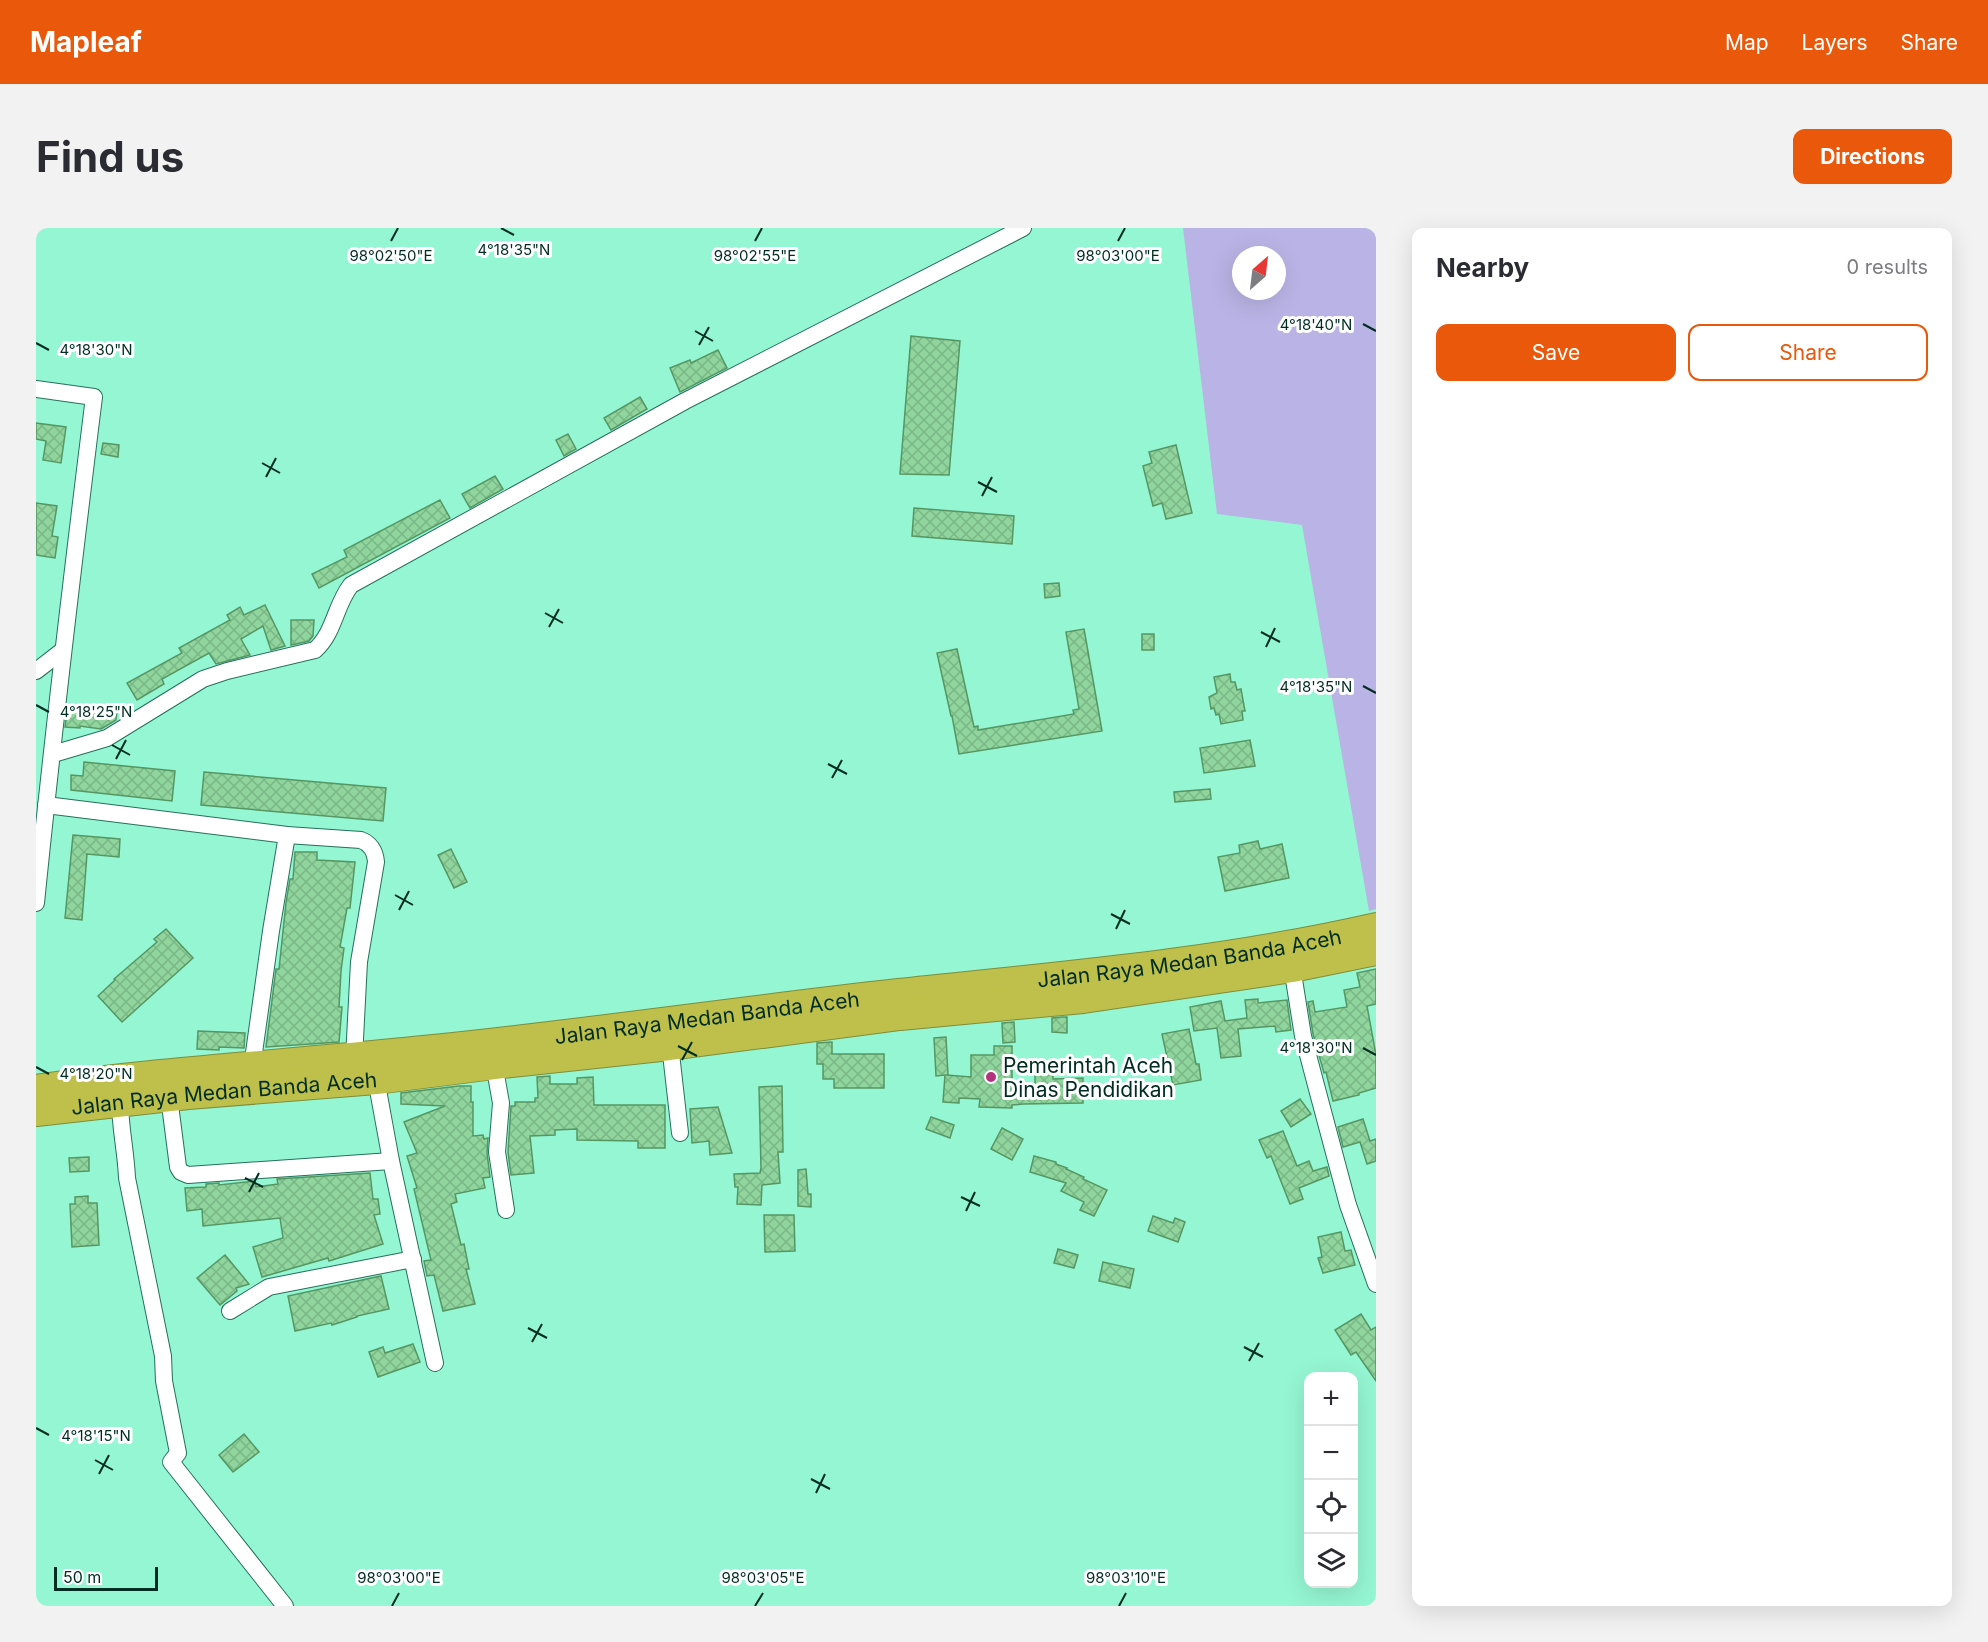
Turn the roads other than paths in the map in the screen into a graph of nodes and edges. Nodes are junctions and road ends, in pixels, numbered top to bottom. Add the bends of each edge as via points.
1 (1023, 228) edge
2 (36, 389) edge
3 (62, 651) junction
4 (36, 671) edge
5 (53, 754) junction
6 (46, 805) junction
7 (287, 835) junction
8 (36, 903) edge
9 (1376, 928) edge
10 (1376, 950) edge
11 (1292, 967) junction
12 (899, 1005) junction
13 (590, 1042) junction
14 (670, 1045) junction
15 (354, 1058) junction
16 (494, 1064) junction
17 (252, 1067) junction
18 (376, 1079) junction
19 (181, 1088) junction
20 (36, 1090) edge
21 (120, 1102) junction
22 (36, 1111) edge
23 (680, 1133) dead end
24 (391, 1161) junction
25 (506, 1210) dead end
26 (413, 1259) junction
27 (1376, 1284) edge
28 (230, 1311) dead end
29 (435, 1363) dead end
30 (285, 1606) edge

1 - 5 street via 685,401 351,585 334,623 315,650 203,680 107,738
2 - 3 street via 94,397
3 - 4 street
3 - 5 street
5 - 6 street
6 - 7 street
6 - 8 street
7 - 15 street via 361,840 375,854 359,962
7 - 17 street
9 - 12 highway, Jalan Raya Medan Banda Aceh via 1316,941
10 - 11 highway, Jalan Raya Medan Banda Aceh
11 - 12 highway, Jalan Raya Medan Banda Aceh via 1083,998
11 - 27 street via 1303,1036 1317,1089 1348,1205
12 - 13 highway, Jalan Raya Medan Banda Aceh
12 - 14 highway, Jalan Raya Medan Banda Aceh
13 - 14 highway, Jalan Raya Medan Banda Aceh
13 - 15 highway, Jalan Raya Medan Banda Aceh
13 - 16 highway, Jalan Raya Medan Banda Aceh
14 - 23 street
15 - 17 highway, Jalan Raya Medan Banda Aceh
16 - 18 highway, Jalan Raya Medan Banda Aceh
16 - 25 street via 501,1103 497,1152
17 - 19 highway, Jalan Raya Medan Banda Aceh
18 - 19 highway, Jalan Raya Medan Banda Aceh
18 - 24 street
19 - 20 highway, Jalan Raya Medan Banda Aceh via 102,1081
19 - 21 highway, Jalan Raya Medan Banda Aceh
19 - 24 street via 181,1173
21 - 22 highway, Jalan Raya Medan Banda Aceh
21 - 30 street via 127,1178 161,1344 178,1453 171,1462
24 - 26 street
26 - 28 street via 268,1287
26 - 29 street

